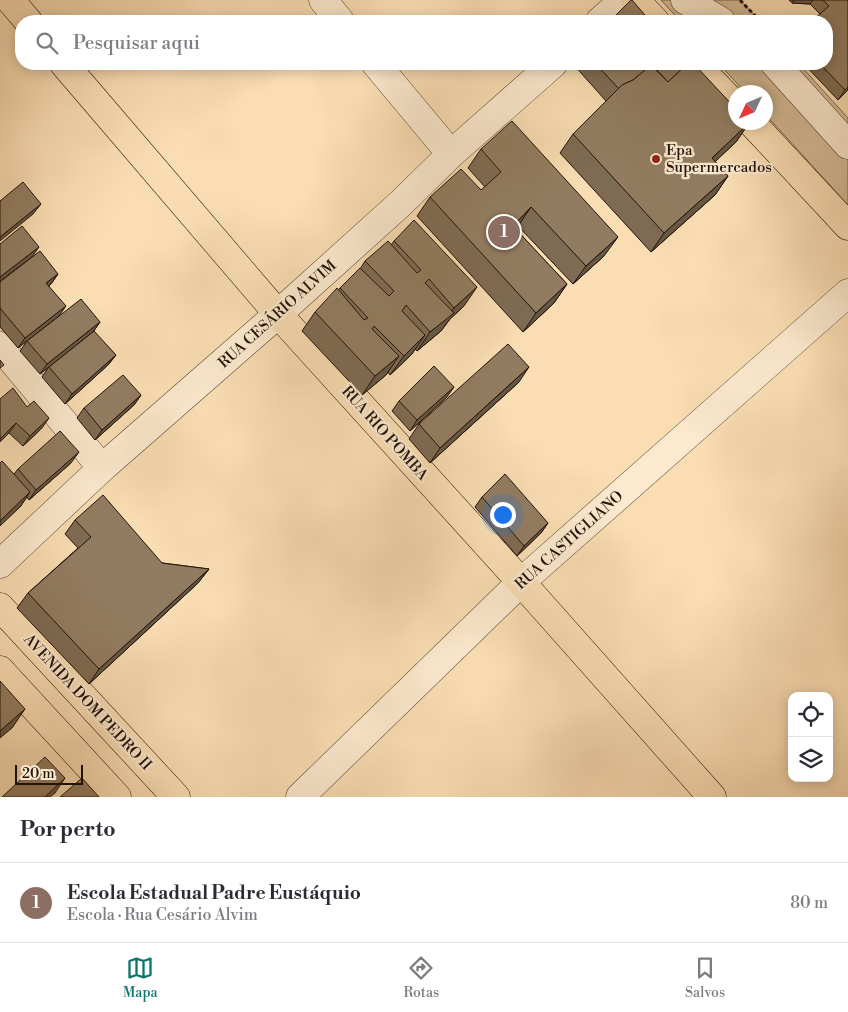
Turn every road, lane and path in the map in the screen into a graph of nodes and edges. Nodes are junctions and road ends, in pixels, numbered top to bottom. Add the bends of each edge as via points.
1 (10, 0) edge
2 (322, 0) edge
3 (624, 0) edge
4 (636, 0) edge
5 (685, 0) edge
6 (740, 0) edge
7 (23, 15) edge
8 (335, 15) edge
9 (607, 15) edge
10 (650, 15) edge
11 (711, 15) edge
12 (754, 15) edge
13 (69, 70) edge
14 (381, 70) edge
15 (546, 70) edge
16 (701, 70) edge
17 (780, 70) edge
18 (728, 98) edge
19 (758, 130) edge
20 (848, 145) edge
21 (450, 154) junction
22 (848, 226) edge
23 (848, 293) edge
24 (278, 314) junction
25 (0, 346) edge
26 (102, 468) junction
27 (0, 564) edge
28 (521, 582) junction
29 (0, 607) edge
30 (0, 670) edge
31 (117, 797) edge
32 (176, 797) edge
33 (300, 797) edge
34 (712, 797) edge

1 - 7 main road
2 - 8 street
3 - 9 street
4 - 10 main road
5 - 11 street
6 - 12 path
13 - 24 main road, RUA RIO POMBA
14 - 21 street
15 - 21 street, RUA CESÁRIO ALVIM
16 - 18 main road
17 - 20 street
19 - 22 main road
21 - 24 street, RUA CESÁRIO ALVIM via 400,204
23 - 28 street, RUA CASTIGLIANO
24 - 26 street, RUA CESÁRIO ALVIM
24 - 28 main road, RUA RIO POMBA
25 - 26 street
26 - 27 street, RUA CESÁRIO ALVIM
28 - 33 street, RUA CASTIGLIANO
28 - 34 main road, RUA RIO POMBA
29 - 32 main road, AVENIDA DOM PEDRO II
30 - 31 main road

